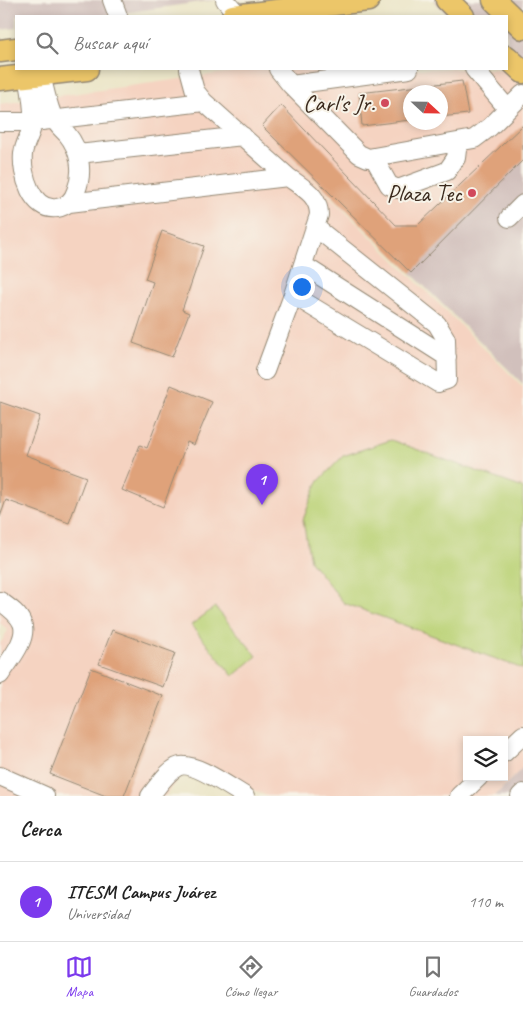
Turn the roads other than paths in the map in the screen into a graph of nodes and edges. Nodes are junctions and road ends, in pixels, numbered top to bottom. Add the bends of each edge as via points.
1 (112, 0) edge
2 (368, 0) edge
3 (447, 0) edge
4 (340, 2) edge
5 (232, 10) edge
6 (118, 15) edge
7 (462, 15) edge
8 (15, 49) edge
9 (0, 51) edge
10 (508, 58) edge
11 (69, 70) edge
12 (189, 70) edge
13 (279, 70) edge
14 (402, 70) edge
15 (475, 70) edge
16 (34, 72) edge
17 (523, 72) edge
18 (0, 78) edge
19 (291, 85) junction
20 (523, 94) edge
21 (204, 102) junction
22 (507, 108) junction
23 (53, 119) junction
24 (0, 122) edge
25 (33, 122) junction
26 (243, 136) junction
27 (458, 142) junction
28 (78, 154) junction
29 (374, 158) junction
30 (288, 177) junction
31 (69, 203) junction
32 (523, 204) edge
33 (509, 218) dead end
34 (315, 226) junction
35 (303, 266) junction
36 (293, 295) junction
37 (447, 356) junction
38 (265, 371) dead end
39 (0, 601) edge
40 (0, 675) edge
41 (523, 736) edge
42 (508, 749) edge
43 (0, 776) edge
44 (475, 781) edge
45 (523, 793) edge
46 (45, 796) edge
47 (150, 796) edge
48 (245, 796) edge
49 (459, 796) edge
50 (520, 796) edge

1 - 6 street
2 - 4 main road
3 - 7 main road
4 - 5 main road
8 - 9 main road
10 - 17 main road
11 - 16 main road
12 - 21 street via 195,91
13 - 19 street
14 - 19 street
15 - 22 street
16 - 18 main road
16 - 23 street
16 - 25 street
19 - 29 street via 359,154
20 - 22 street
21 - 23 street
21 - 26 street
22 - 27 street via 481,135
23 - 25 street
23 - 28 street via 70,138
24 - 25 street
25 - 31 street via 23,153 27,182 41,205 52,209
26 - 28 street
26 - 30 street
27 - 29 street
27 - 29 street via 456,158 447,171 398,189 389,185
28 - 31 street via 79,184
30 - 31 street
30 - 34 street via 315,197 319,206
32 - 33 street
34 - 35 street
34 - 37 street via 437,324 446,339
35 - 36 street
35 - 37 street
36 - 37 street via 438,383 447,380
36 - 38 street
39 - 40 street via 16,614 23,624 23,633 20,644
41 - 42 street
43 - 46 street
44 - 49 street
45 - 50 street
47 - 48 street via 170,772 184,764

